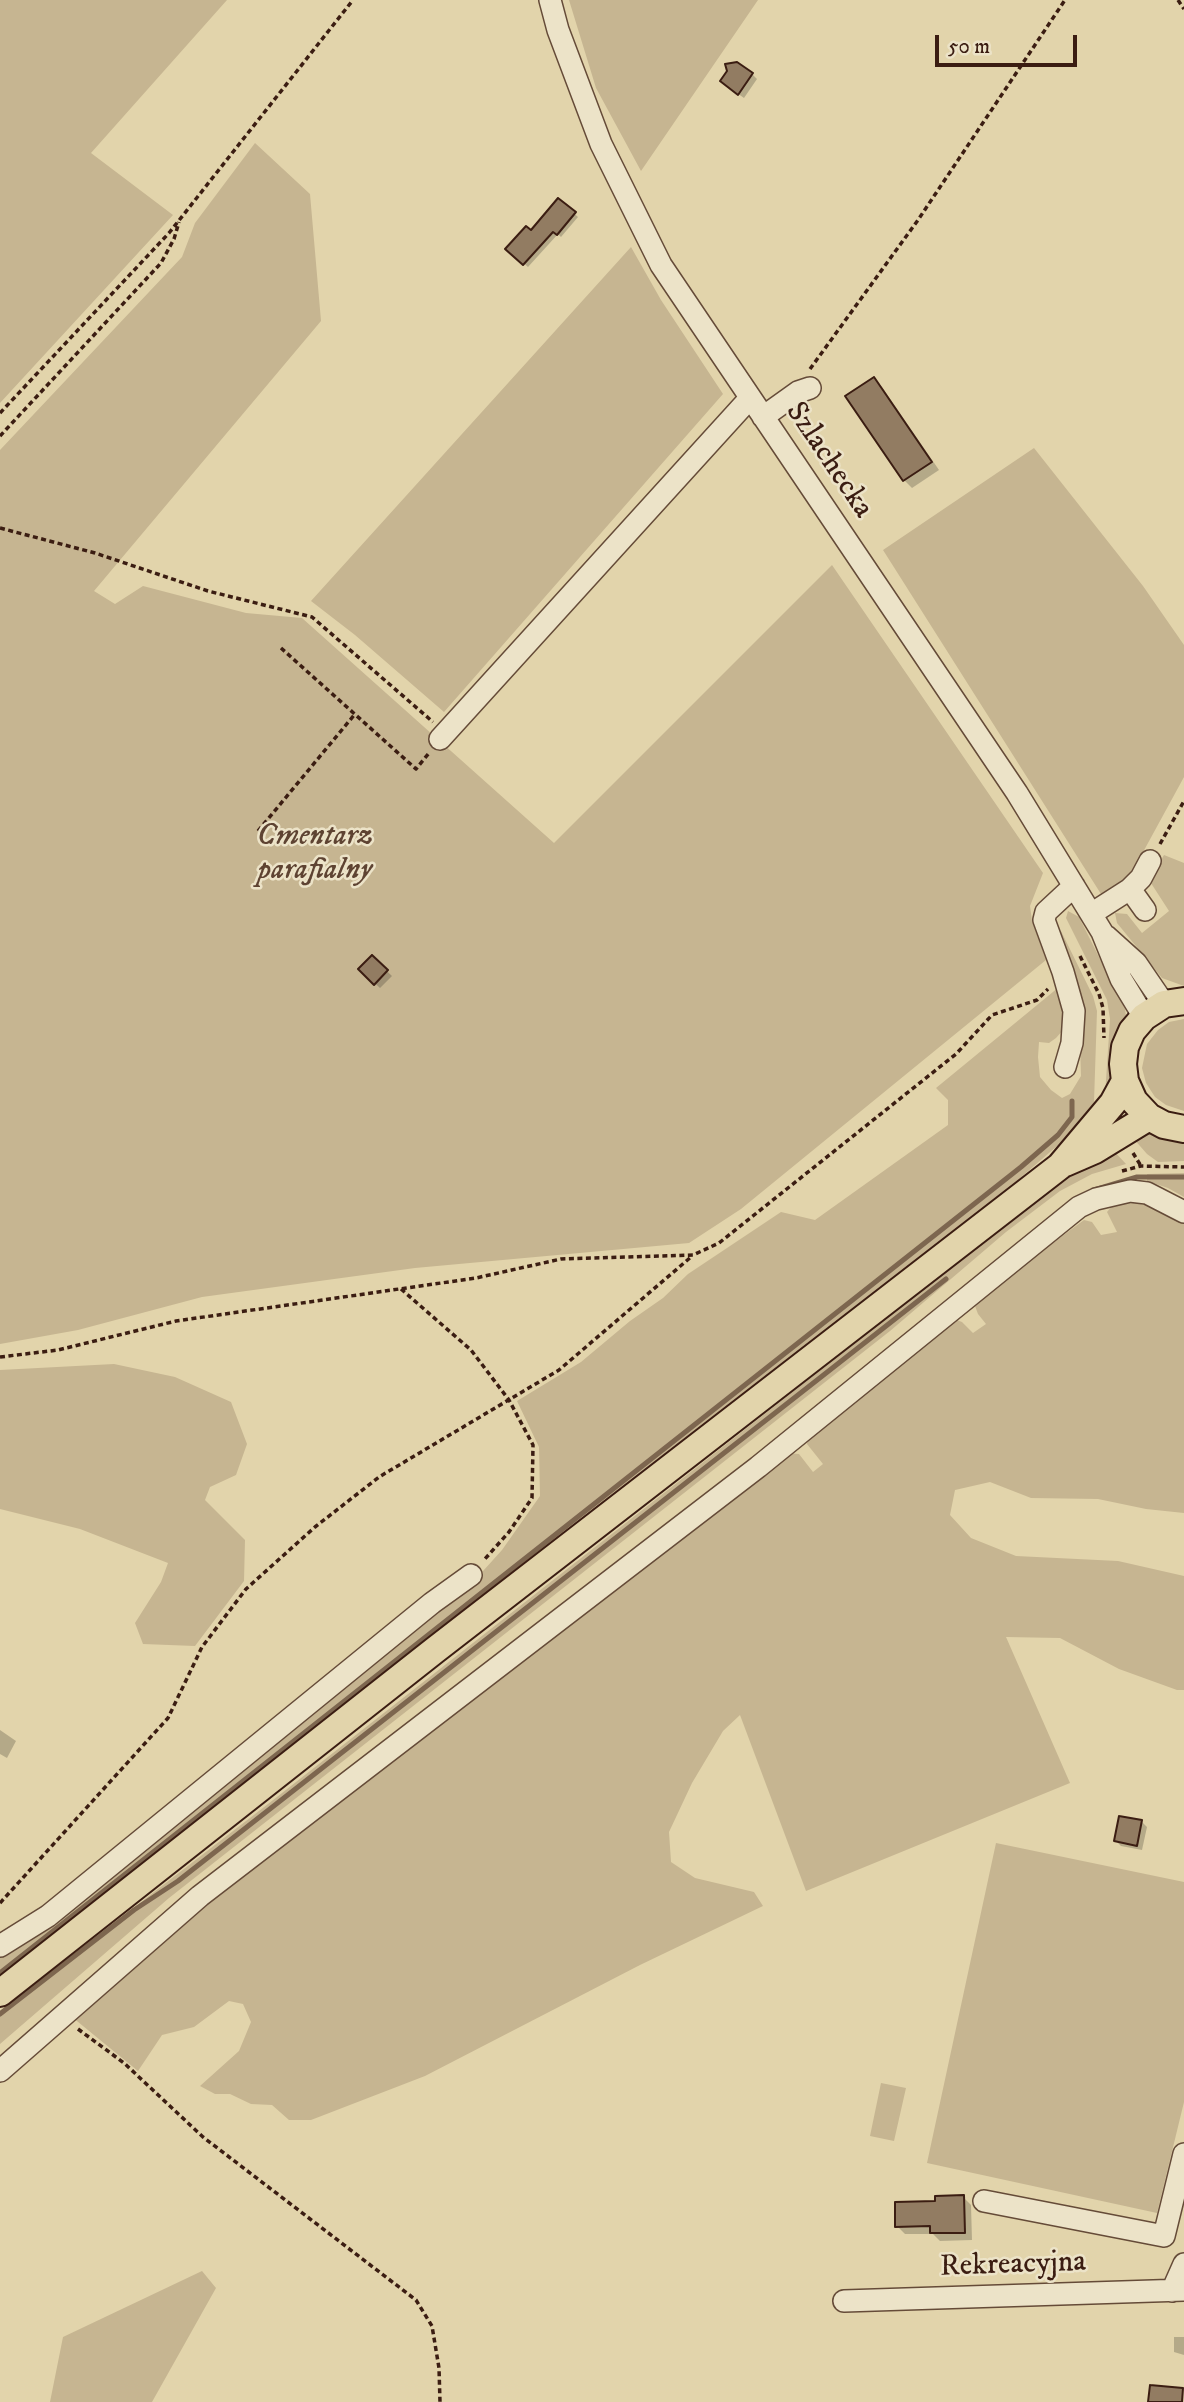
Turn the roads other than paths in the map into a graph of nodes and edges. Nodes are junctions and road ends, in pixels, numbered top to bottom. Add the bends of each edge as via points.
1 (550, 0) edge
2 (806, 383) road end
3 (750, 398) junction
4 (763, 417) junction
5 (443, 736) road end
6 (1150, 861) road end
7 (1074, 886) junction
8 (1130, 889) junction
9 (1145, 910) dead end
10 (1097, 923) junction
11 (1164, 1007) edge
12 (1065, 1067) dead end
13 (1125, 1081) junction
14 (1149, 1117) junction
15 (1184, 1129) edge
16 (1060, 1166) junction
17 (1184, 1212) edge
18 (471, 1575) road end
19 (0, 1946) edge
20 (0, 1993) edge
21 (0, 2071) edge
22 (1184, 2154) edge
23 (984, 2201) dead end
24 (1184, 2264) edge
25 (1178, 2291) edge
26 (844, 2301) dead end

1 - 3 street, Szlachecka via 601,144 627,200 661,265
2 - 4 street
3 - 4 street, Szlachecka
3 - 5 street
4 - 7 street, Szlachecka via 1017,793
6 - 8 street
7 - 10 street, Szlachecka
7 - 12 street via 1046,912 1044,920 1074,1011
8 - 9 street
8 - 10 street
10 - 11 street, Szlachecka via 1136,963
11 - 13 main road via 1132,1031 1125,1047
13 - 14 main road via 1134,1101
13 - 16 main road via 1113,1103
14 - 15 main road
14 - 16 main road
16 - 20 main road
17 - 21 street via 1147,1193 1130,1191 1079,1207 758,1467 200,1896
18 - 19 street via 48,1916
22 - 23 street via 1164,2235
24 - 25 street
25 - 26 street, Rekreacyjna

